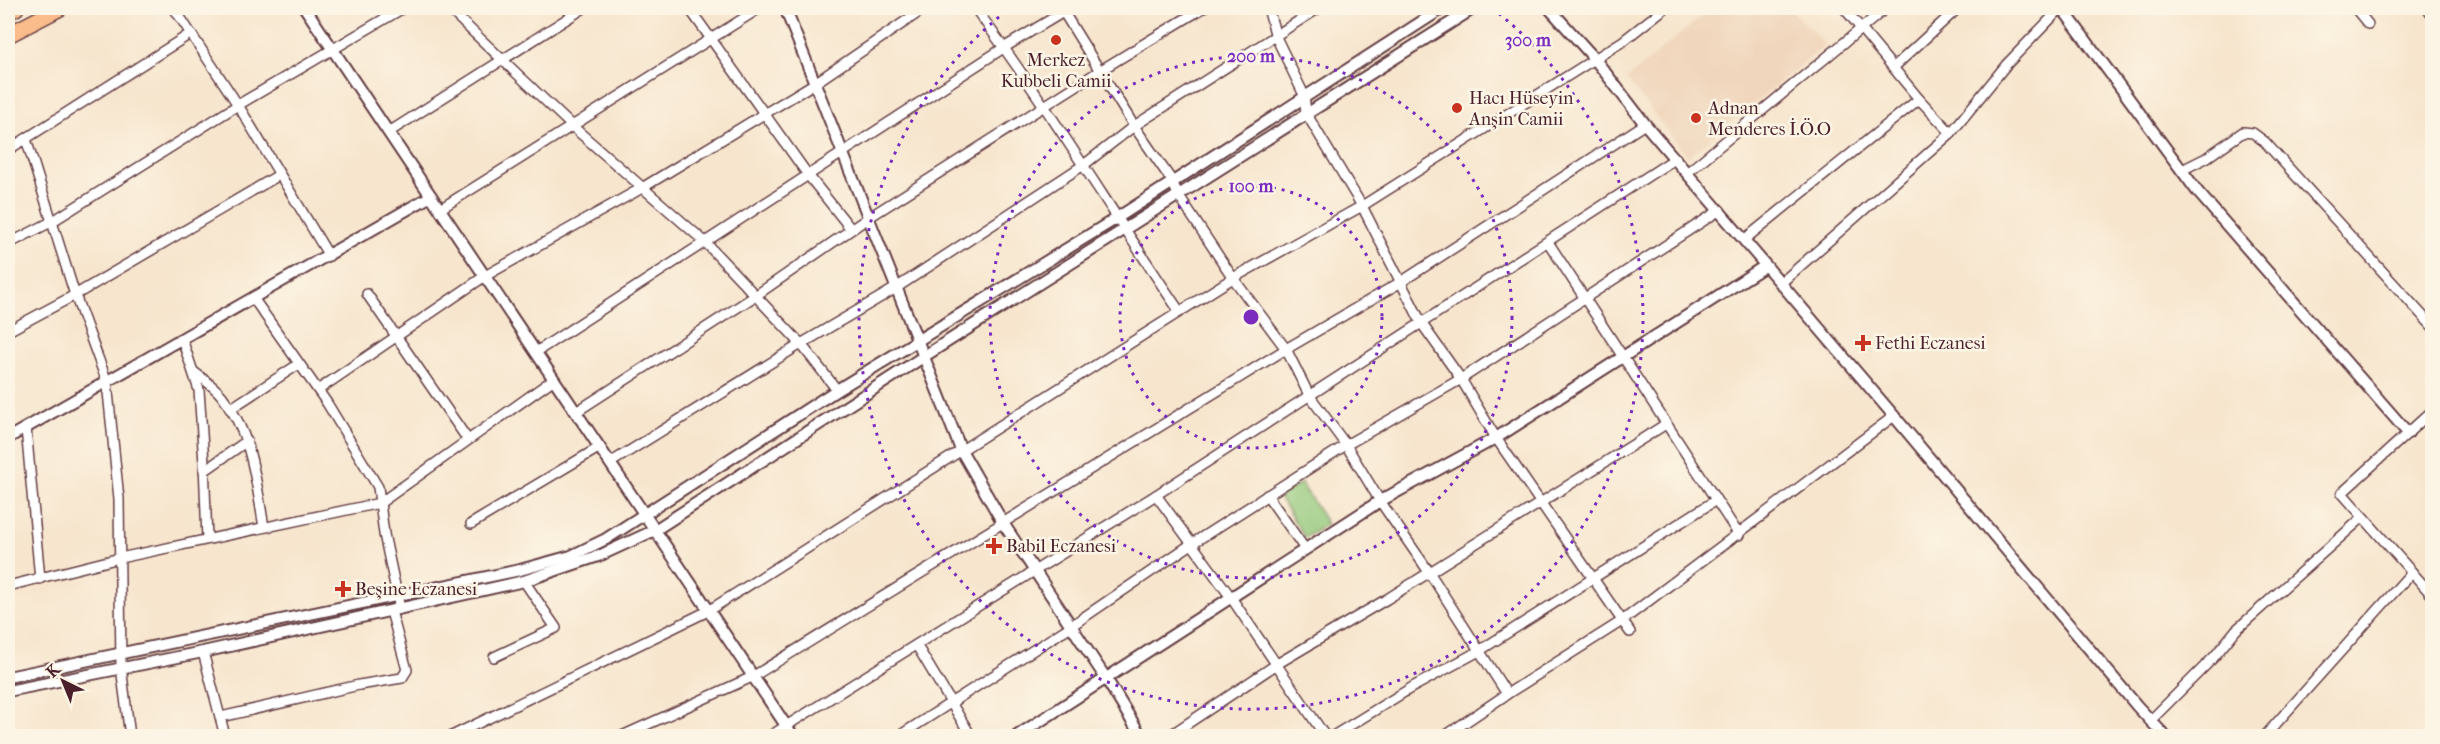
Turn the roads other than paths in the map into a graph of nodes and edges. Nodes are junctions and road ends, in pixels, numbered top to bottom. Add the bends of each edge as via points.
1 (16, 8) edge
2 (50, 8) edge
3 (60, 8) edge
4 (174, 8) edge
5 (305, 8) edge
6 (403, 8) edge
7 (448, 8) edge
8 (584, 8) edge
9 (689, 8) edge
10 (760, 8) edge
11 (785, 8) edge
12 (925, 8) edge
13 (975, 8) edge
14 (1203, 8) edge
15 (1268, 8) edge
16 (1319, 8) edge
17 (1443, 8) edge
18 (1474, 8) edge
19 (1551, 8) edge
20 (1665, 8) edge
21 (1844, 8) edge
22 (1886, 8) edge
23 (1940, 8) edge
24 (1958, 8) edge
25 (2061, 8) edge
26 (2355, 8) edge
27 (2427, 8) edge
28 (1065, 9) edge
29 (8, 12) edge
30 (2433, 14) edge
31 (1948, 17) junction
32 (2368, 24) dead end
33 (1862, 27) junction
34 (190, 34) junction
35 (8, 35) edge
36 (1276, 37) junction
37 (711, 38) junction
38 (1005, 47) junction
39 (333, 50) junction
40 (1594, 58) junction
41 (504, 59) junction
42 (1894, 67) junction
43 (1101, 70) junction
44 (815, 83) junction
45 (1304, 95) junction
46 (1919, 99) junction
47 (238, 105) junction
48 (1046, 106) junction
49 (1306, 113) junction
50 (763, 114) junction
51 (1645, 124) junction
52 (572, 126) junction
53 (1134, 126) junction
54 (388, 132) junction
55 (1951, 133) junction
56 (26, 139) junction
57 (8, 150) edge
58 (843, 153) junction
59 (1676, 158) junction
60 (1084, 164) junction
61 (2182, 170) junction
62 (1688, 172) junction
63 (279, 175) junction
64 (808, 175) junction
65 (1172, 181) junction
66 (642, 188) junction
67 (1178, 195) junction
68 (431, 196) junction
69 (1362, 206) junction
70 (440, 209) junction
71 (1720, 210) junction
72 (868, 218) junction
73 (1117, 218) junction
74 (53, 221) junction
75 (852, 229) junction
76 (1124, 229) junction
77 (1745, 239) junction
78 (705, 242) junction
79 (1548, 242) junction
80 (8, 244) edge
81 (329, 256) junction
82 (1765, 266) junction
83 (485, 276) junction
84 (1233, 278) junction
85 (1401, 282) junction
86 (1780, 283) junction
87 (896, 288) junction
88 (367, 294) dead end
89 (75, 295) junction
90 (755, 296) junction
91 (252, 298) junction
92 (1586, 298) junction
93 (1180, 312) junction
94 (1422, 324) junction
95 (2433, 326) edge
96 (8, 332) edge
97 (396, 337) junction
98 (182, 339) junction
99 (918, 342) junction
100 (801, 344) junction
101 (1286, 349) junction
102 (536, 352) junction
103 (923, 357) junction
104 (1622, 357) junction
105 (299, 364) junction
106 (194, 372) junction
107 (554, 378) junction
108 (1461, 379) junction
109 (107, 382) junction
110 (318, 390) junction
111 (837, 390) junction
112 (1309, 395) junction
113 (230, 409) junction
114 (2433, 411) edge
115 (576, 412) junction
116 (1894, 416) junction
117 (1666, 424) junction
118 (26, 428) junction
119 (2408, 433) junction
120 (8, 438) edge
121 (1496, 438) junction
122 (468, 440) junction
123 (247, 441) junction
124 (1346, 444) junction
125 (600, 447) junction
126 (961, 450) junction
127 (610, 463) junction
128 (204, 471) junction
129 (1156, 495) junction
130 (1267, 495) junction
131 (1716, 500) junction
132 (1380, 501) junction
133 (1541, 501) junction
134 (380, 503) junction
135 (645, 514) junction
136 (2363, 517) junction
137 (1003, 523) junction
138 (471, 524) dead end
139 (264, 527) junction
140 (655, 530) junction
141 (1739, 535) junction
142 (207, 539) junction
143 (1193, 543) junction
144 (1305, 549) junction
145 (120, 558) junction
146 (1035, 571) junction
147 (1430, 572) junction
148 (2412, 572) junction
149 (40, 579) junction
150 (1594, 579) junction
151 (524, 581) junction
152 (8, 586) edge
153 (398, 596) junction
154 (1230, 596) junction
155 (2433, 596) edge
156 (396, 610) junction
157 (708, 611) junction
158 (1623, 621) junction
159 (1071, 626) junction
160 (1630, 632) dead end
161 (917, 646) junction
162 (1479, 651) junction
163 (203, 652) junction
164 (121, 655) junction
165 (494, 657) dead end
166 (1277, 664) junction
167 (121, 667) junction
168 (8, 677) edge
169 (752, 677) junction
170 (1107, 680) junction
171 (8, 691) edge
172 (1507, 694) junction
173 (951, 702) junction
174 (221, 717) junction
175 (2150, 721) junction
176 (786, 726) junction
177 (130, 736) edge
178 (225, 736) edge
179 (452, 736) edge
180 (622, 736) edge
181 (770, 736) edge
182 (793, 736) edge
183 (899, 736) edge
184 (971, 736) edge
185 (1017, 736) edge
186 (1141, 736) edge
187 (1169, 736) edge
188 (1325, 736) edge
189 (1333, 736) edge
190 (1445, 736) edge
191 (2165, 736) edge
192 (2265, 736) edge

1 - 29 highway
2 - 35 highway
3 - 35 highway
4 - 34 street
5 - 39 street
6 - 39 street
7 - 41 street
8 - 41 street
9 - 37 street
10 - 37 street
11 - 44 street
12 - 44 street
13 - 38 street
14 - 43 street
15 - 36 street
16 - 36 street
17 - 45 street
18 - 49 street
19 - 40 street
20 - 40 street
21 - 33 street
22 - 33 street
23 - 31 street
24 - 31 street
25 - 55 street via 2006,65
25 - 61 street
26 - 32 street
27 - 30 street
28 - 38 street
28 - 43 street
31 - 42 street
33 - 42 street
33 - 62 street
34 - 47 street
34 - 56 street
36 - 45 street
36 - 53 street
37 - 50 street
37 - 52 street
38 - 48 street
38 - 58 street
39 - 47 street
39 - 54 street
40 - 51 street
40 - 69 street
41 - 52 street
41 - 54 street
42 - 46 street
43 - 48 street
43 - 53 street
44 - 50 street
44 - 58 street
45 - 49 street
45 - 65 street
46 - 55 street
46 - 77 street
47 - 63 street
47 - 74 street
48 - 60 street
48 - 72 street
49 - 67 street
49 - 69 street
50 - 64 street
50 - 66 street
51 - 59 street
51 - 85 street
52 - 66 street
52 - 70 street
53 - 60 street
53 - 65 street
54 - 68 street
55 - 86 street
56 - 57 street
56 - 74 street
58 - 64 street
58 - 72 street
59 - 62 street
59 - 79 street
60 - 73 street
60 - 87 street
61 - 95 street via 2243,132 2253,133
61 - 119 street
62 - 71 street
63 - 81 street
63 - 89 street
64 - 75 street
64 - 78 street
65 - 67 street
65 - 73 street
66 - 78 street
66 - 83 street
67 - 76 street
67 - 84 street
68 - 70 street
68 - 81 street
69 - 84 street
69 - 85 street
70 - 83 street
71 - 77 street
71 - 92 street
72 - 75 street
72 - 87 street
73 - 76 street
73 - 99 street
74 - 80 street
74 - 89 street
75 - 90 street
76 - 93 street
76 - 103 street
77 - 82 street
78 - 90 street
78 - 102 street
79 - 92 street
79 - 94 street
81 - 91 street
82 - 86 street
82 - 104 street
83 - 97 street
83 - 102 street
84 - 93 street
84 - 101 street
85 - 94 street
85 - 101 street
86 - 116 street
87 - 99 street
87 - 100 street
88 - 97 street
89 - 96 street
89 - 109 street
90 - 100 street
90 - 115 street
91 - 98 street
91 - 105 street
92 - 104 street
92 - 108 street
93 - 126 street
94 - 108 street
94 - 112 street
97 - 110 street
97 - 122 street
98 - 106 street
98 - 109 street
99 - 103 street
99 - 111 street
100 - 111 street
100 - 127 street
101 - 112 street
101 - 137 street
102 - 107 street
103 - 126 street
103 - 140 street
104 - 117 street
104 - 121 street
105 - 110 street
105 - 113 street
106 - 113 street via 222,395
106 - 128 street via 199,390
107 - 115 street
107 - 122 street
108 - 121 street
108 - 124 street
109 - 118 street
109 - 145 street via 119,499
110 - 134 street via 378,487
111 - 135 street
112 - 124 street
112 - 129 street
113 - 123 street
114 - 119 street
115 - 125 street
116 - 141 street
116 - 175 street
117 - 131 street
117 - 133 street
118 - 120 street
118 - 149 street
119 - 136 street via 2342,493
121 - 132 street
121 - 133 street
122 - 134 street
123 - 128 street
123 - 139 street
124 - 130 street
124 - 132 street
125 - 127 street
125 - 138 street
126 - 137 street
126 - 157 street
127 - 135 street
128 - 142 street
129 - 143 street
129 - 146 street
130 - 143 street
130 - 144 street
131 - 141 street
131 - 150 street
132 - 144 street
132 - 147 street
133 - 147 street
133 - 150 street
134 - 139 street
134 - 153 street
135 - 140 street
135 - 153 street via 571,556
136 - 148 street
136 - 175 street via 2236,630
137 - 146 street
137 - 169 street
139 - 142 street
140 - 151 street via 601,555
140 - 157 street
141 - 158 street
142 - 145 street
143 - 154 street
143 - 159 street
144 - 154 street
145 - 149 street
145 - 164 street
146 - 159 street
146 - 161 street
147 - 162 street
147 - 166 street
148 - 155 street
148 - 192 street
149 - 152 street
150 - 158 street
150 - 162 street
151 - 156 street
151 - 165 street via 556,628
153 - 156 street
153 - 164 street
154 - 166 street
154 - 170 street
156 - 163 street
156 - 174 street via 407,670 402,678
157 - 169 street
157 - 179 street
158 - 160 street
158 - 172 street
159 - 170 street
159 - 173 street
161 - 173 street
161 - 176 street
162 - 172 street
162 - 189 street
163 - 167 street
163 - 174 street
164 - 167 street
164 - 168 street
166 - 187 street
166 - 188 street
167 - 171 street
167 - 177 street
169 - 176 street
169 - 180 street
170 - 185 street
170 - 186 street
172 - 190 street
173 - 183 street
173 - 184 street
174 - 178 street
175 - 191 street
176 - 181 street
176 - 182 street

